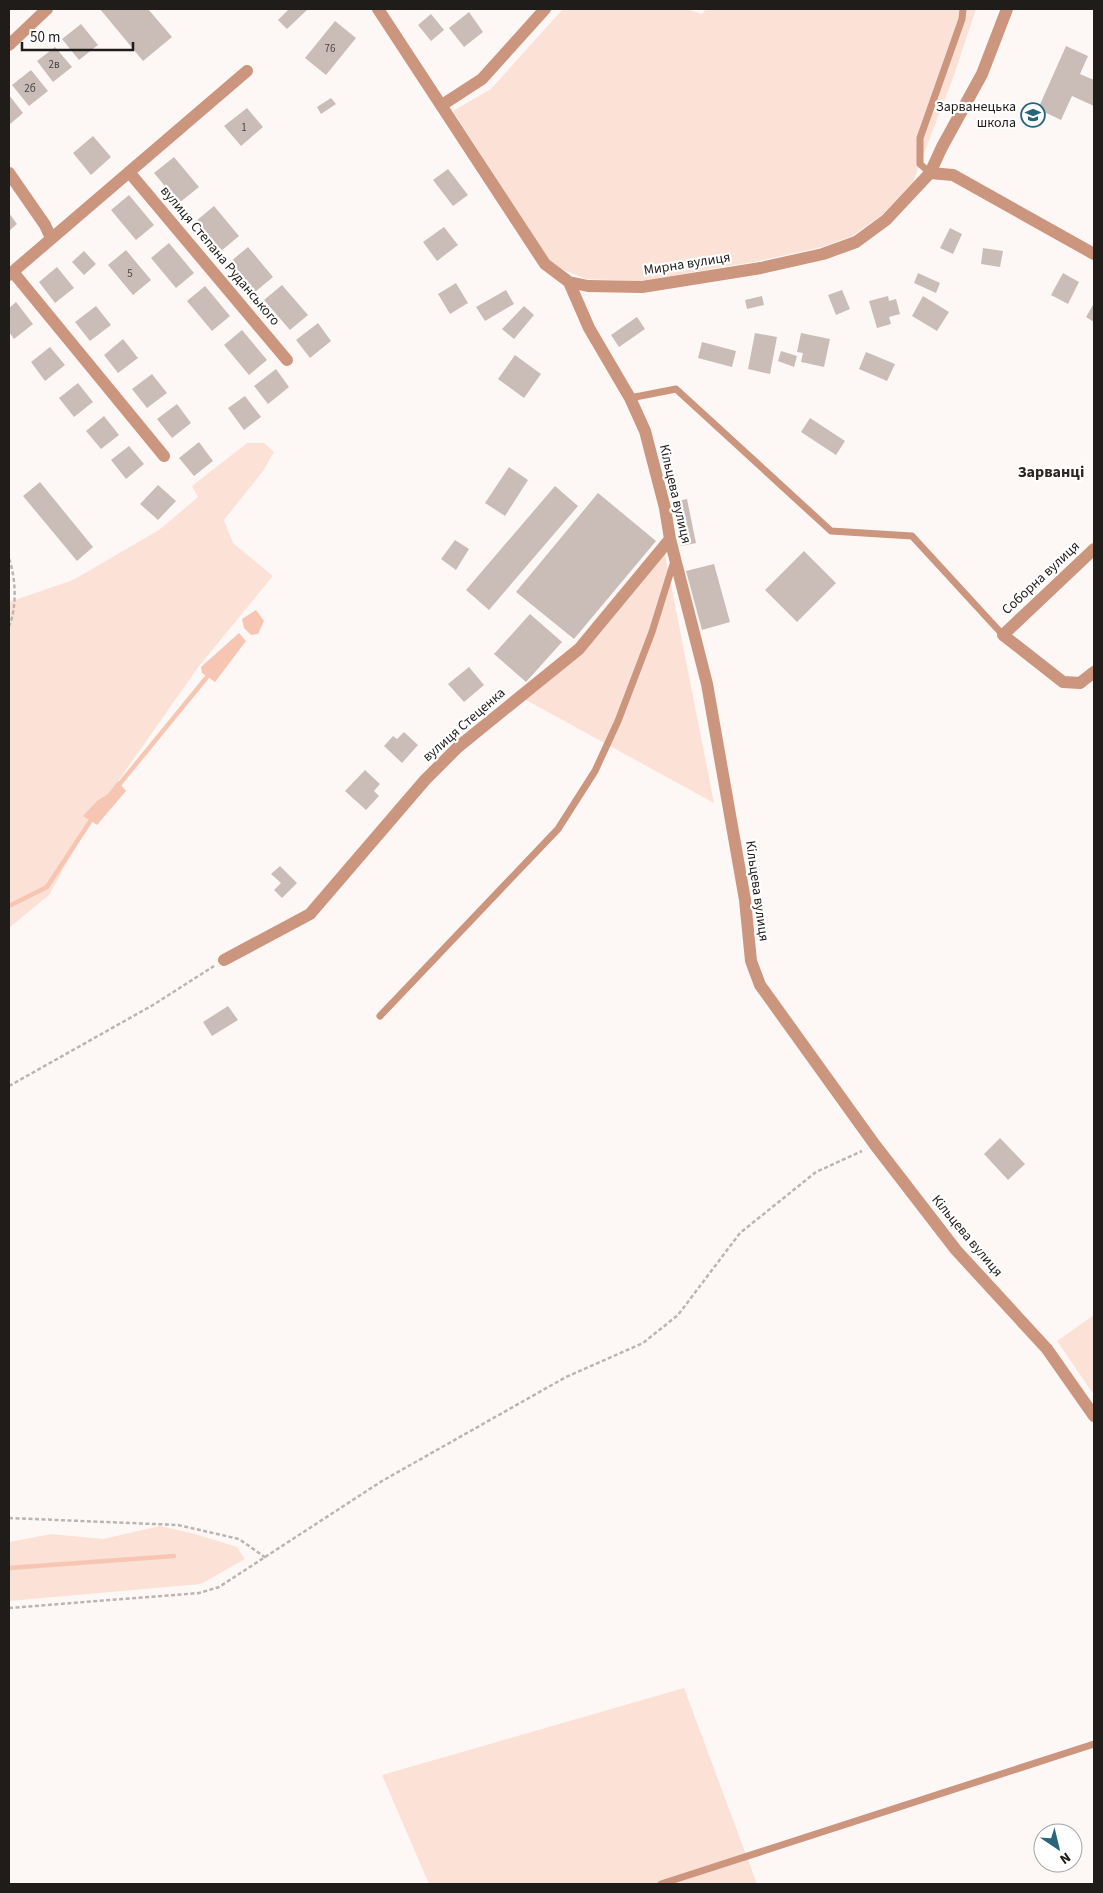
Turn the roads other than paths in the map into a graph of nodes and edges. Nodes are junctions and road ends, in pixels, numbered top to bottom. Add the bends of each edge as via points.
1 (47, 9) edge
2 (378, 9) edge
3 (545, 9) edge
4 (963, 9) edge
5 (1007, 9) edge
6 (9, 45) edge
7 (247, 71) dead end
8 (442, 105) junction
9 (129, 172) junction
10 (9, 173) edge
11 (930, 173) junction
12 (51, 238) junction
13 (1094, 254) edge
14 (11, 273) edge
15 (569, 282) junction
16 (287, 360) dead end
17 (630, 398) junction
18 (164, 456) dead end
19 (670, 539) junction
20 (1094, 549) edge
21 (675, 558) junction
22 (1003, 635) junction
23 (1094, 672) edge
24 (224, 960) road end
25 (380, 1016) dead end
26 (1094, 1416) edge
27 (1094, 1744) edge
28 (661, 1884) edge

1 - 6 street
2 - 8 street, Мирна вулиця
3 - 8 street via 482,79
4 - 11 lane via 920,138 920,164
5 - 11 street, Мирна вулиця via 982,74
7 - 9 street
8 - 15 street, Мирна вулиця via 545,264
9 - 12 street
9 - 16 street, вулиця Степана Руданського
10 - 12 street
11 - 13 street via 954,175
11 - 15 street, Мирна вулиця via 886,220 856,242 823,254 761,268 642,287 588,286
12 - 14 street
14 - 18 street
15 - 17 street, Кільцева вулиця via 589,328
17 - 19 street, Кільцева вулиця via 645,431
17 - 22 lane via 676,389 831,532 912,536
19 - 21 street, Кільцева вулиця
19 - 24 street, вулиця Стеценка via 579,649 458,747 425,780 310,914
20 - 22 street, Соборна вулиця
21 - 25 lane via 652,632 618,721 595,771 558,829
21 - 26 street, Кільцева вулиця via 706,684 745,900 751,961 760,985 875,1145 956,1250 1048,1349
22 - 23 street, Соборна вулиця via 1063,682 1080,684
27 - 28 lane

